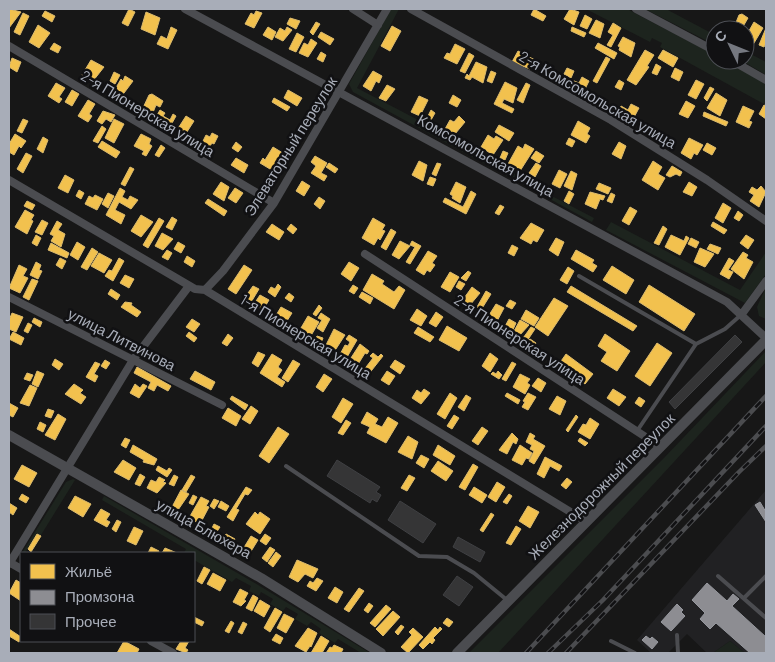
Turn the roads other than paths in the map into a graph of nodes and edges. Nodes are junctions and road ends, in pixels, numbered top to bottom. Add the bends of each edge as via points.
1 (185, 9) edge
2 (353, 9) edge
3 (387, 9) edge
4 (410, 9) edge
5 (636, 9) edge
6 (378, 25) junction
7 (9, 46) edge
8 (705, 46) edge
9 (748, 70) edge
10 (766, 80) edge
11 (339, 91) junction
12 (9, 180) edge
13 (274, 203) junction
14 (766, 221) edge
15 (365, 254) dead end
16 (579, 276) dead end
17 (766, 281) edge
18 (189, 286) junction
19 (205, 290) junction
20 (9, 297) edge
21 (742, 314) junction
22 (766, 339) edge
23 (696, 344) junction
24 (133, 360) junction
25 (222, 405) dead end
26 (637, 431) junction
27 (9, 435) edge
28 (661, 447) junction
29 (286, 466) dead end
30 (66, 468) junction
31 (587, 522) junction
32 (9, 563) edge
33 (718, 576) dead end
34 (766, 576) edge
35 (744, 598) junction
36 (509, 602) junction
37 (766, 618) edge
38 (677, 635) dead end
39 (611, 641) dead end
40 (152, 642) edge
41 (173, 653) edge
42 (381, 653) edge
43 (457, 653) edge
44 (636, 653) edge
45 (678, 653) edge

1 - 11 street, Комсомольская улица
2 - 6 street
3 - 6 street, Элеваторный переулок
4 - 14 street, 2-я Комсомольская улица via 611,120
5 - 8 street
6 - 11 street, Элеваторный переулок
7 - 13 street, 2-я Пионерская улица
9 - 10 street
11 - 13 street, Элеваторный переулок
11 - 21 street, Комсомольская улица via 727,302
12 - 18 street, 1-я Пионерская улица
13 - 19 street, Элеваторный переулок
15 - 26 street, 2-я Пионерская улица
16 - 23 lane
17 - 21 street
18 - 19 street, 1-я Пионерская улица
18 - 24 street
19 - 31 street, 1-я Пионерская улица
20 - 24 street, улица Литвинова
21 - 22 street, Комсомольская улица
21 - 23 lane via 725,329
22 - 28 street, Железнодорожный переулок
23 - 26 lane
24 - 25 street, улица Литвинова
24 - 30 street
26 - 28 street, 2-я Пионерская улица
27 - 30 street, улица Блюхера
28 - 31 street, Железнодорожный переулок
29 - 36 lane via 418,556 447,557 474,573
30 - 32 street
30 - 42 street, улица Блюхера via 261,578
31 - 36 street, Железнодорожный переулок
33 - 35 lane
34 - 35 lane
35 - 37 lane
36 - 43 street, Железнодорожный переулок
38 - 45 lane
39 - 44 lane
40 - 41 street

